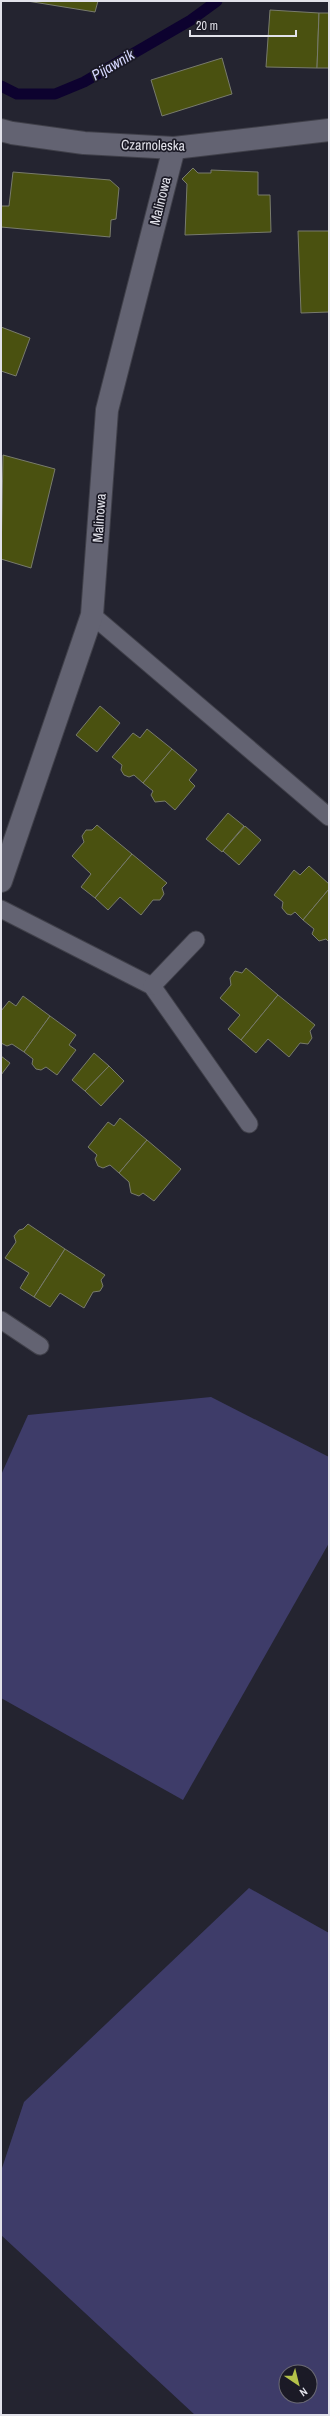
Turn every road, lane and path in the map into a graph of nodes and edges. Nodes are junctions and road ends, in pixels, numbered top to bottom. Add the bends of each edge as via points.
1 (1, 130) edge
2 (329, 130) edge
3 (174, 148) junction
4 (92, 615) junction
5 (329, 817) edge
6 (1, 881) edge
7 (1, 909) edge
8 (196, 940) dead end
9 (152, 986) junction
10 (249, 1124) dead end
11 (1, 1320) edge
12 (40, 1346) dead end

1 - 3 street, Czarnoleska via 12,134 84,143
2 - 3 street, Czarnoleska
3 - 4 street, Malinowa via 107,410
4 - 5 lane
4 - 6 street, Malinowa
7 - 9 lane
8 - 9 lane
9 - 10 lane
11 - 12 lane

